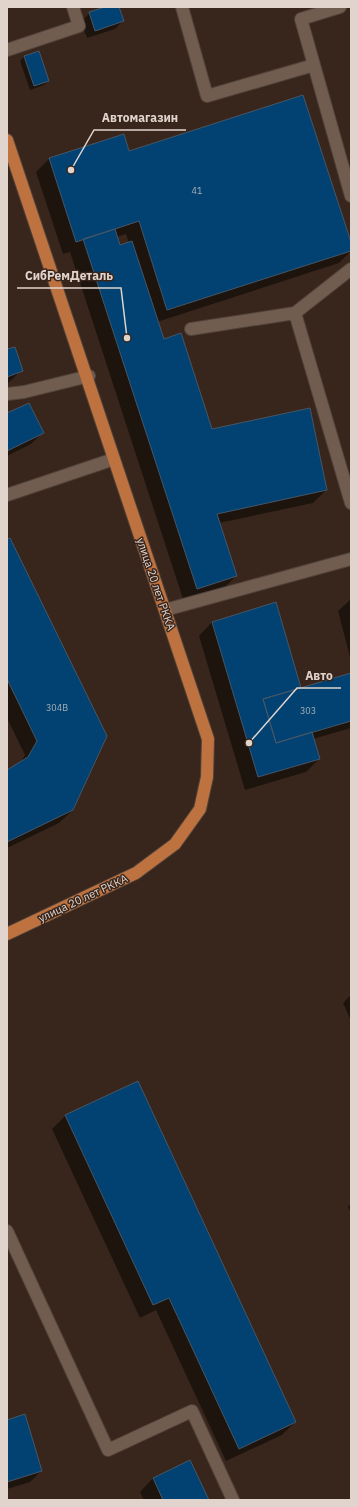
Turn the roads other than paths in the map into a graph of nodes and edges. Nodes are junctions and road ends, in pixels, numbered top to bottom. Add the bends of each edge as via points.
1 (73, 7) edge
2 (182, 7) edge
3 (340, 7) edge
4 (7, 50) edge
5 (314, 65) junction
6 (7, 140) edge
7 (351, 196) edge
8 (351, 269) edge
9 (295, 314) junction
10 (191, 329) dead end
11 (89, 376) dead end
12 (7, 394) edge
13 (114, 459) junction
14 (7, 495) edge
15 (351, 503) edge
16 (351, 560) edge
17 (165, 610) junction
18 (7, 934) edge
19 (7, 1231) edge
20 (233, 1500) edge

1 - 4 lane via 80,26
2 - 5 lane via 207,96
3 - 5 lane via 302,19
5 - 7 lane
6 - 13 main road, улица 20 лет РККА
8 - 9 lane
9 - 10 lane
9 - 15 lane
11 - 12 lane
13 - 14 lane
13 - 17 main road, улица 20 лет РККА
16 - 17 lane
17 - 18 main road, улица 20 лет РККА via 208,739 206,777 200,809 175,844 136,873
19 - 20 lane via 108,1450 192,1411

